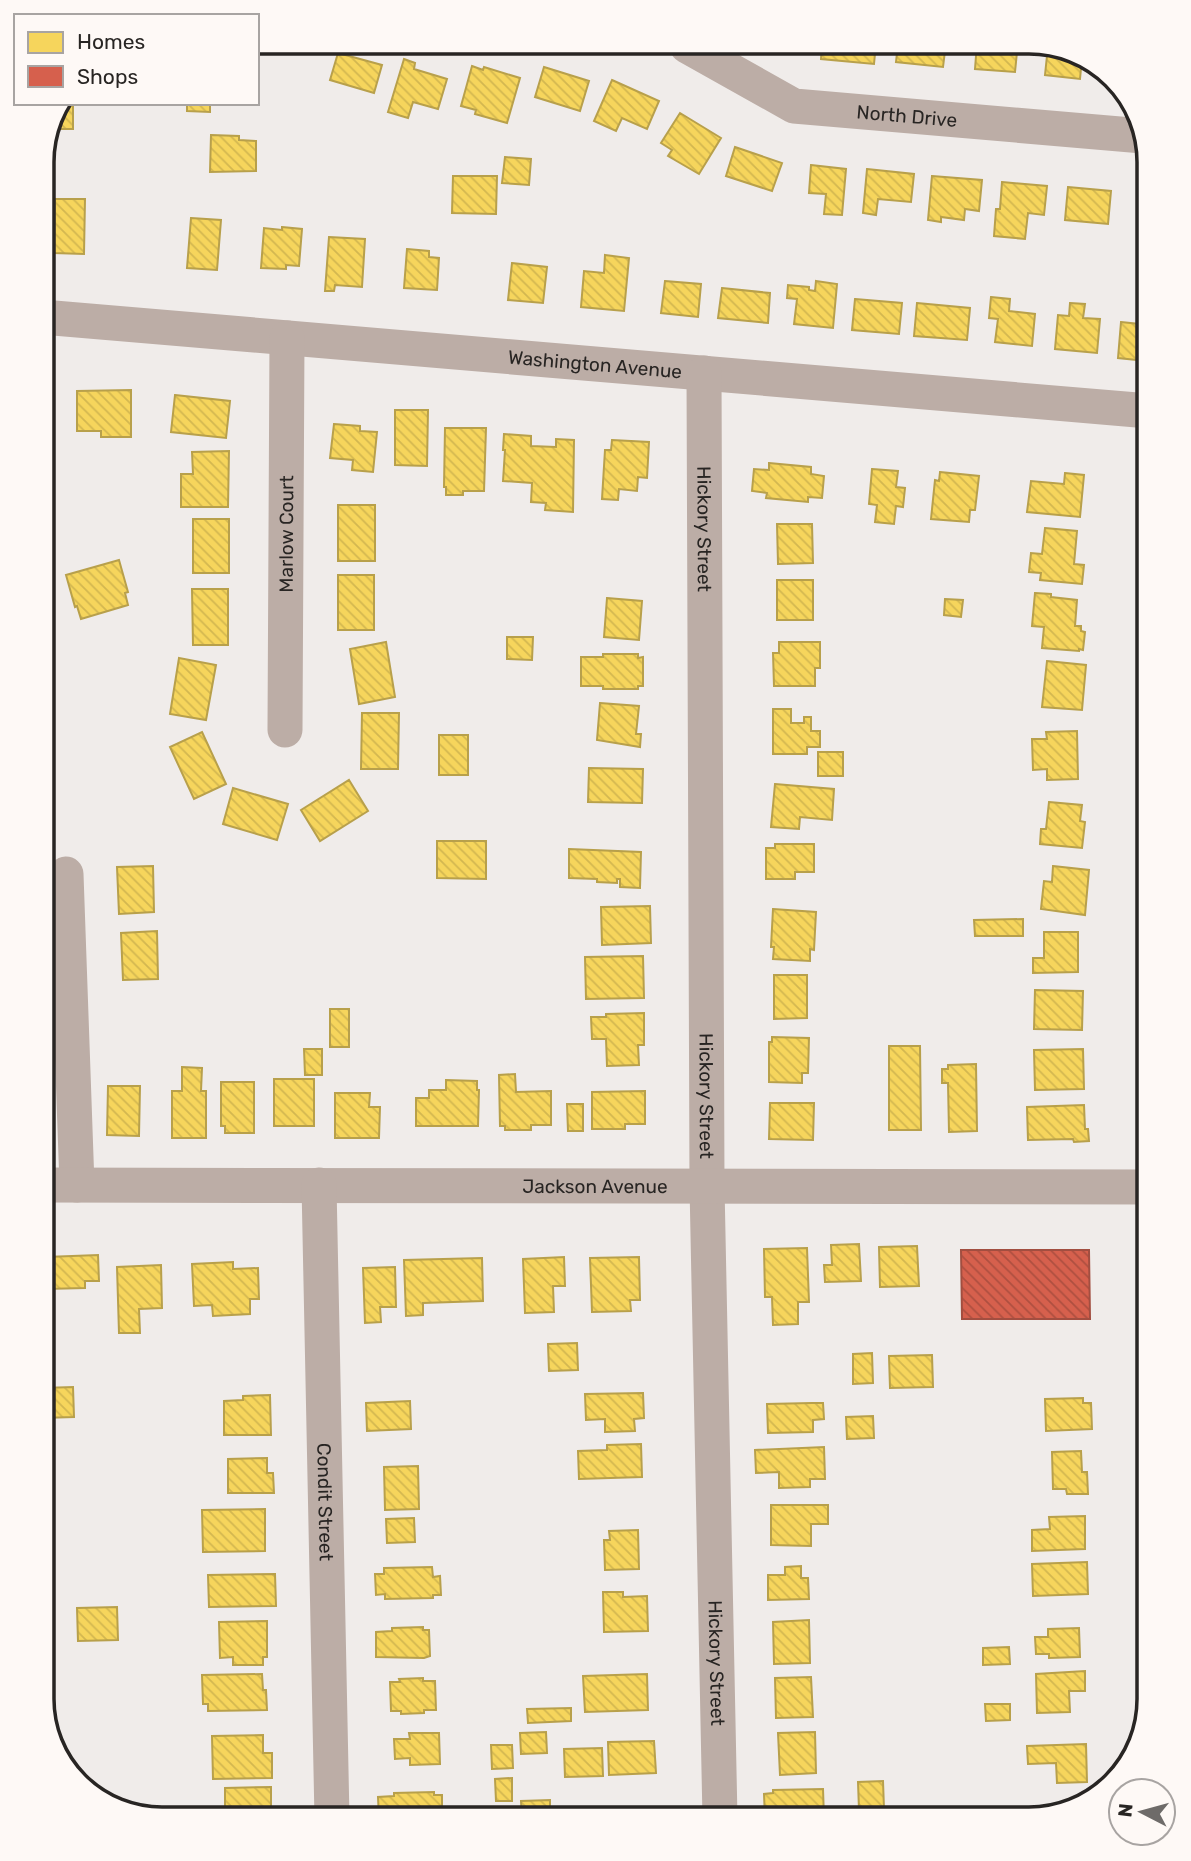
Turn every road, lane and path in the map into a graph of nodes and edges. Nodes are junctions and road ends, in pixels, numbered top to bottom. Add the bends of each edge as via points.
1 (701, 54) edge
2 (1133, 135) edge
3 (54, 318) edge
4 (287, 338) junction
5 (704, 373) junction
6 (1137, 410) edge
7 (285, 730) dead end
8 (66, 874) dead end
9 (54, 1185) edge
10 (78, 1185) junction
11 (319, 1185) junction
12 (707, 1186) junction
13 (1137, 1187) edge
14 (332, 1807) edge
15 (720, 1807) edge

1 - 2 street, North Drive via 794,106
3 - 4 street, Washington Avenue
4 - 5 street, Washington Avenue
4 - 7 street, Marlow Court
5 - 6 street, Washington Avenue
5 - 12 street, Hickory Street
8 - 10 street
9 - 10 street, Jackson Avenue
10 - 11 street, Jackson Avenue
11 - 12 street, Jackson Avenue
11 - 14 street, Condit Street
12 - 13 street, Jackson Avenue
12 - 15 street, Hickory Street

